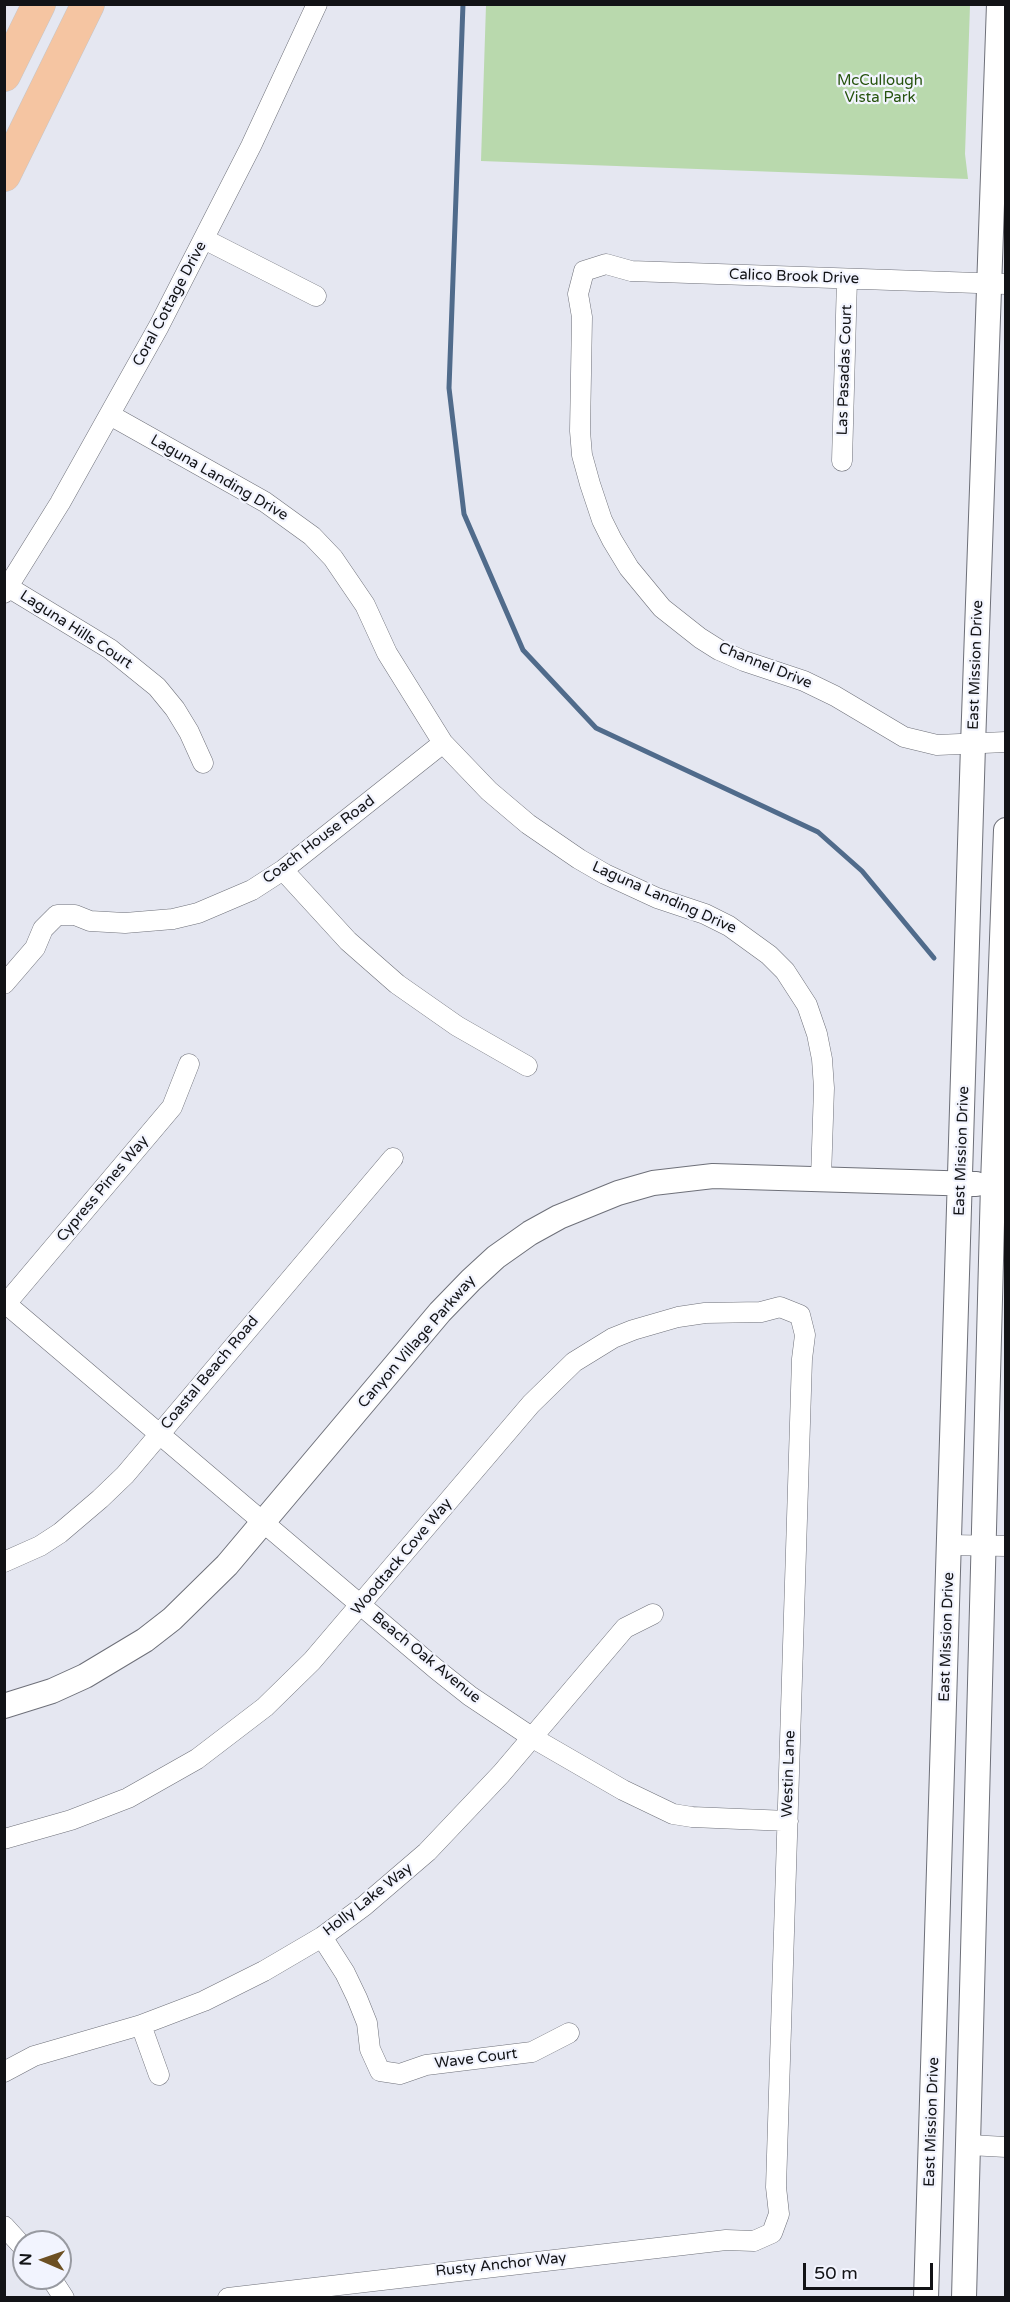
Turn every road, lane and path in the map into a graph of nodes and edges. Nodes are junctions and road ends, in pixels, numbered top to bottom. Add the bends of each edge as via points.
1 (39, 4) edge
2 (88, 4) edge
3 (316, 4) edge
4 (1001, 11) edge
5 (4, 75) edge
6 (4, 175) edge
7 (204, 239) junction
8 (584, 271) joint
9 (847, 279) junction
10 (997, 284) edge
11 (316, 296) dead end
12 (110, 415) junction
13 (842, 461) dead end
14 (6, 590) edge
15 (1005, 742) edge
16 (443, 743) junction
17 (973, 745) junction
18 (203, 763) dead end
19 (1005, 830) edge
20 (283, 870) junction
21 (4, 984) edge
22 (189, 1064) dead end
23 (527, 1066) dead end
24 (393, 1158) dead end
25 (821, 1178) junction
26 (961, 1183) junction
27 (993, 1184) junction
28 (5, 1304) edge
29 (800, 1315) joint
30 (158, 1433) junction
31 (264, 1521) junction
32 (950, 1545) junction
33 (994, 1546) edge
34 (4, 1563) edge
35 (362, 1605) junction
36 (653, 1614) dead end
37 (4, 1706) edge
38 (532, 1738) junction
39 (788, 1821) junction
40 (4, 1839) edge
41 (322, 1937) junction
42 (141, 2025) junction
43 (569, 2033) dead end
44 (4, 2072) edge
45 (159, 2075) dead end
46 (969, 2145) junction
47 (1005, 2147) edge
48 (772, 2233) joint
49 (228, 2298) edge
50 (926, 2298) edge
51 (964, 2298) edge

1 - 5 highway
2 - 6 highway
3 - 7 street, Coral Cottage Drive
4 - 10 street, East Mission Drive
7 - 11 street
7 - 12 street, Coral Cottage Drive
8 - 9 street, Calico Brook Drive via 606,264 632,271
8 - 17 street, Channel Drive via 578,294 582,317 582,455 602,520 645,589 682,625 719,650 804,681 904,737 937,745
9 - 10 street, Calico Brook Drive
9 - 13 street, Las Pasadas Court
10 - 17 street, East Mission Drive
12 - 14 street, Coral Cottage Drive
12 - 16 street, Laguna Landing Drive via 265,502 312,537 356,590 404,683
14 - 18 street, Laguna Hills Court via 110,649 157,687 189,732
15 - 17 street, Channel Drive
16 - 20 street, Coach House Road
16 - 25 street, Laguna Landing Drive via 489,791 553,842 631,886 729,926 763,949 785,971 807,1005 822,1059
17 - 26 street, East Mission Drive
19 - 27 street
20 - 21 street, Coach House Road via 224,904 173,919 125,923 57,915
20 - 23 street via 348,941 388,977 457,1026
22 - 28 street, Cypress Pines Way via 172,1107
24 - 30 street, Coastal Beach Road
25 - 26 street, Canyon Village Parkway
25 - 31 street, Canyon Village Parkway via 713,1176 653,1183 588,1204 530,1233 496,1257 440,1312
26 - 27 street, Canyon Village Parkway
26 - 32 street, East Mission Drive
27 - 33 street
28 - 30 street, Beach Oak Avenue
29 - 35 street, Woodtack Cove Way via 780,1307 761,1312 705,1312 678,1317 613,1338 574,1362 531,1404
29 - 39 street, Westin Lane via 805,1335
30 - 31 street, Beach Oak Avenue
30 - 34 street, Coastal Beach Road via 124,1475 79,1519 40,1546
31 - 35 street, Beach Oak Avenue
31 - 37 street, Canyon Village Parkway via 198,1596 145,1640 85,1676
32 - 33 street
32 - 50 street, East Mission Drive
33 - 46 street
35 - 38 street, Beach Oak Avenue via 470,1696
35 - 40 street, Woodtack Cove Way via 265,1707 197,1759 98,1811
36 - 38 street, Holly Lake Way via 625,1628
38 - 39 street, Beach Oak Avenue via 673,1814
38 - 41 street, Holly Lake Way via 427,1852
39 - 48 street, Westin Lane via 776,2187 779,2214
41 - 42 street, Holly Lake Way via 231,1988
41 - 43 street, Wave Court via 357,1998 380,2071 400,2074 426,2065 532,2052
42 - 44 street, Holly Lake Way via 34,2056
42 - 45 street
46 - 47 street
46 - 51 street
48 - 49 street, Rusty Anchor Way via 754,2241 726,2240

